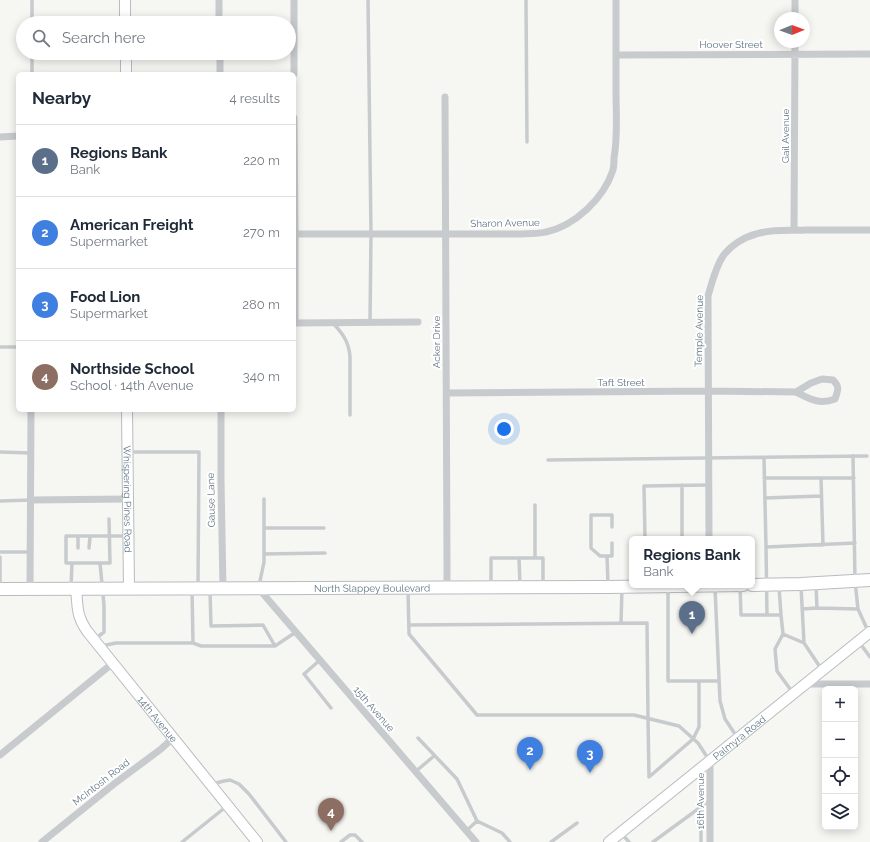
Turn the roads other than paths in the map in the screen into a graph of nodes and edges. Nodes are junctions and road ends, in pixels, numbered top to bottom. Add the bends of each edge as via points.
1 (32, 0) edge
2 (125, 0) edge
3 (219, 0) edge
4 (294, 0) edge
5 (368, 0) edge
6 (526, 0) edge
7 (616, 0) edge
8 (795, 0) edge
9 (795, 12) edge
10 (32, 16) edge
11 (125, 16) edge
12 (220, 16) edge
13 (294, 16) edge
14 (796, 48) edge
15 (616, 54) junction
16 (796, 54) junction
17 (870, 54) edge
18 (32, 60) edge
19 (126, 60) edge
20 (220, 60) edge
21 (294, 60) edge
22 (32, 72) edge
23 (126, 72) edge
24 (220, 72) edge
25 (294, 72) edge
26 (445, 96) dead end
27 (16, 136) edge
28 (0, 137) edge
29 (527, 142) dead end
30 (794, 230) junction
31 (870, 230) edge
32 (296, 234) edge
33 (371, 234) junction
34 (445, 234) junction
35 (370, 322) junction
36 (418, 322) dead end
37 (296, 323) edge
38 (332, 323) junction
39 (0, 347) edge
40 (16, 347) edge
41 (708, 392) junction
42 (796, 392) junction
43 (447, 393) junction
44 (31, 412) edge
45 (127, 412) edge
46 (221, 412) edge
47 (350, 415) dead end
48 (0, 452) edge
49 (31, 452) junction
50 (128, 452) junction
51 (853, 456) junction
52 (867, 456) dead end
53 (708, 458) junction
54 (764, 458) junction
55 (548, 460) dead end
56 (764, 478) junction
57 (821, 478) junction
58 (854, 478) junction
59 (709, 484) junction
60 (682, 485) junction
61 (821, 496) junction
62 (765, 498) junction
63 (128, 499) junction
64 (264, 499) dead end
65 (31, 500) junction
66 (0, 501) edge
67 (535, 505) dead end
68 (110, 519) dead end
69 (612, 527) dead end
70 (264, 528) junction
71 (324, 528) dead end
72 (78, 536) junction
73 (90, 536) junction
74 (110, 536) junction
75 (128, 536) junction
76 (645, 536) edge
77 (682, 536) edge
78 (709, 536) edge
79 (612, 543) dead end
80 (855, 543) junction
81 (823, 544) junction
82 (766, 547) junction
83 (78, 548) dead end
84 (90, 548) dead end
85 (0, 552) edge
86 (31, 552) junction
87 (325, 552) dead end
88 (264, 554) junction
89 (607, 556) junction
90 (0, 557) edge
91 (78, 557) dead end
92 (90, 557) dead end
93 (519, 558) junction
94 (536, 558) junction
95 (72, 563) junction
96 (78, 563) junction
97 (90, 563) junction
98 (100, 563) junction
99 (865, 582) edge
100 (816, 583) junction
101 (779, 584) junction
102 (801, 584) junction
103 (755, 585) edge
104 (766, 585) junction
105 (544, 587) junction
106 (608, 587) junction
107 (622, 587) junction
108 (629, 587) edge
109 (102, 588) junction
110 (129, 588) junction
111 (408, 588) junction
112 (447, 588) junction
113 (491, 588) junction
114 (520, 588) junction
115 (668, 588) edge
116 (711, 588) edge
117 (740, 588) edge
118 (0, 589) edge
119 (30, 589) junction
120 (74, 589) junction
121 (195, 589) junction
122 (210, 589) junction
123 (223, 589) junction
124 (259, 589) junction
125 (802, 608) junction
126 (817, 608) junction
127 (858, 609) junction
128 (767, 615) junction
129 (781, 615) junction
130 (621, 623) junction
131 (409, 625) junction
132 (296, 632) junction
133 (870, 632) edge
134 (783, 634) junction
135 (858, 641) junction
136 (97, 643) junction
137 (193, 643) junction
138 (804, 643) junction
139 (275, 646) junction
140 (870, 657) edge
141 (320, 660) junction
142 (113, 663) junction
143 (822, 671) junction
144 (699, 681) junction
145 (719, 681) junction
146 (805, 684) junction
147 (870, 684) edge
148 (793, 694) junction
149 (331, 708) dead end
150 (648, 718) junction
151 (173, 738) junction
152 (418, 738) dead end
153 (693, 738) junction
154 (738, 738) junction
155 (0, 755) edge
156 (434, 756) junction
157 (710, 760) junction
158 (415, 772) junction
159 (211, 784) junction
160 (710, 801) junction
161 (228, 806) junction
162 (701, 807) junction
163 (477, 821) junction
164 (577, 823) dead end
165 (466, 831) junction
166 (621, 832) junction
167 (42, 842) edge
168 (182, 842) edge
169 (257, 842) edge
170 (286, 842) edge
171 (341, 842) edge
172 (362, 842) edge
173 (476, 842) edge
174 (510, 842) edge
175 (551, 842) edge
176 (608, 842) edge
177 (629, 842) edge
178 (653, 842) edge
179 (701, 842) edge
180 (710, 842) edge

1 - 10 lane
2 - 11 street
3 - 12 street
4 - 13 street
5 - 33 lane
6 - 29 lane
7 - 15 street, Sharon Avenue
8 - 9 street
14 - 16 street, Gail Avenue
15 - 16 street, Hoover Street
15 - 34 street, Sharon Avenue via 617,136 613,170 592,204 571,222 546,232
16 - 17 street, Hoover Street
16 - 30 street, Gail Avenue
18 - 22 lane
19 - 23 street
20 - 24 street
21 - 25 street
26 - 34 street, Acker Drive
27 - 28 street
30 - 31 street, Temple Avenue
30 - 41 street, Temple Avenue via 757,233 731,248 723,256 708,296
32 - 33 street, Sharon Avenue
33 - 34 street, Sharon Avenue
33 - 35 lane
34 - 43 street, Acker Drive
35 - 36 street
35 - 38 street
37 - 38 street
38 - 47 lane via 344,336 349,348
39 - 40 lane
41 - 42 street, Taft Street
41 - 43 street, Taft Street
41 - 53 street, Temple Avenue
42 - 42 street, Taft Street via 820,402 835,399 838,391 833,380 822,379
43 - 112 street, Acker Drive
44 - 49 street
45 - 50 street, Whispering Pines Road
46 - 123 street, Gause Lane
48 - 49 lane
49 - 65 street
50 - 63 street, Whispering Pines Road
50 - 121 lane via 199,452
51 - 52 lane
51 - 54 lane
51 - 58 lane
53 - 54 lane
53 - 55 lane
53 - 59 street, Temple Avenue
54 - 56 lane
56 - 57 lane
56 - 62 lane
57 - 58 lane
57 - 61 lane
58 - 80 lane
59 - 60 lane
59 - 78 street, Temple Avenue
60 - 76 lane via 644,486
60 - 77 lane
61 - 62 lane
61 - 81 lane
62 - 82 lane
63 - 65 street
63 - 75 street, Whispering Pines Road
64 - 70 lane
65 - 66 lane
65 - 86 street
67 - 94 lane
68 - 74 lane
69 - 89 lane via 612,515 591,515 591,548 600,556
70 - 71 lane
70 - 88 lane
72 - 73 lane
72 - 83 lane
72 - 95 lane via 66,536 66,563
73 - 74 lane
73 - 84 lane
74 - 75 lane
74 - 98 lane via 110,563
75 - 110 street, Whispering Pines Road
79 - 89 lane via 612,556
80 - 81 lane
80 - 99 lane
81 - 82 lane
82 - 104 lane
85 - 86 lane
86 - 119 street
87 - 88 lane
88 - 124 lane
89 - 106 lane
90 - 118 lane
91 - 96 lane
92 - 97 lane
93 - 94 lane
93 - 113 lane via 491,558
93 - 114 lane
94 - 105 lane via 543,558
95 - 96 lane
95 - 120 lane
96 - 97 lane
97 - 98 lane
98 - 109 lane
99 - 100 main road
99 - 127 lane
100 - 102 main road
100 - 126 lane
101 - 102 main road
101 - 104 main road
101 - 129 lane
102 - 125 lane
103 - 104 main road
104 - 128 lane
105 - 106 main road, North Slappey Boulevard
105 - 114 main road, North Slappey Boulevard
106 - 107 main road, North Slappey Boulevard
107 - 108 main road, North Slappey Boulevard
107 - 130 lane
109 - 110 main road, North Slappey Boulevard
109 - 120 main road, North Slappey Boulevard
109 - 136 lane via 104,632
110 - 121 main road, North Slappey Boulevard
111 - 112 main road, North Slappey Boulevard
111 - 124 main road, North Slappey Boulevard
111 - 131 lane
112 - 113 main road, North Slappey Boulevard
113 - 114 main road, North Slappey Boulevard
115 - 144 lane via 668,681
116 - 145 lane
117 - 128 lane via 741,615
118 - 119 main road, North Slappey Boulevard
119 - 120 main road, North Slappey Boulevard
120 - 136 street, 14th Avenue via 81,622
121 - 122 main road, North Slappey Boulevard
121 - 137 lane
122 - 123 main road, North Slappey Boulevard
122 - 139 lane via 211,626 263,625
123 - 124 main road, North Slappey Boulevard
124 - 132 street, 15th Avenue
125 - 126 lane
125 - 138 lane
126 - 127 lane
127 - 133 lane
128 - 129 lane
129 - 134 lane
130 - 131 lane
130 - 150 lane via 647,623
131 - 150 lane via 409,634 477,715 634,715
132 - 139 lane
132 - 141 street, 15th Avenue
133 - 135 street, Palmyra Road
134 - 138 lane
134 - 148 lane via 775,649 777,672
135 - 140 lane
135 - 143 street, Palmyra Road
136 - 137 lane
136 - 142 street, 14th Avenue
137 - 139 lane via 201,646
138 - 143 lane
141 - 149 lane via 304,674
141 - 158 street, 15th Avenue
142 - 151 street, 14th Avenue
142 - 155 street
143 - 146 street, Palmyra Road
144 - 145 lane
144 - 153 lane via 699,727
145 - 154 lane via 720,701 725,719
146 - 147 street
146 - 148 street, Palmyra Road
148 - 154 street, Palmyra Road
150 - 153 lane via 679,726
150 - 153 lane via 649,777
151 - 159 street, 14th Avenue
151 - 167 street, McIntosh Road
152 - 156 lane
153 - 157 lane
154 - 157 street, Palmyra Road
156 - 158 lane
156 - 163 lane via 457,779
157 - 160 street, 16th Avenue
157 - 166 street, Palmyra Road
158 - 165 street, 15th Avenue
159 - 161 street, 14th Avenue
159 - 170 lane via 230,780 239,784
160 - 162 lane
160 - 180 street, 16th Avenue
161 - 168 lane
161 - 169 street, 14th Avenue
162 - 178 lane
162 - 179 lane
163 - 165 lane
163 - 174 lane via 502,833
164 - 175 lane
165 - 173 street, 15th Avenue
166 - 176 street, Palmyra Road
166 - 177 lane
171 - 172 lane via 350,835 355,835

